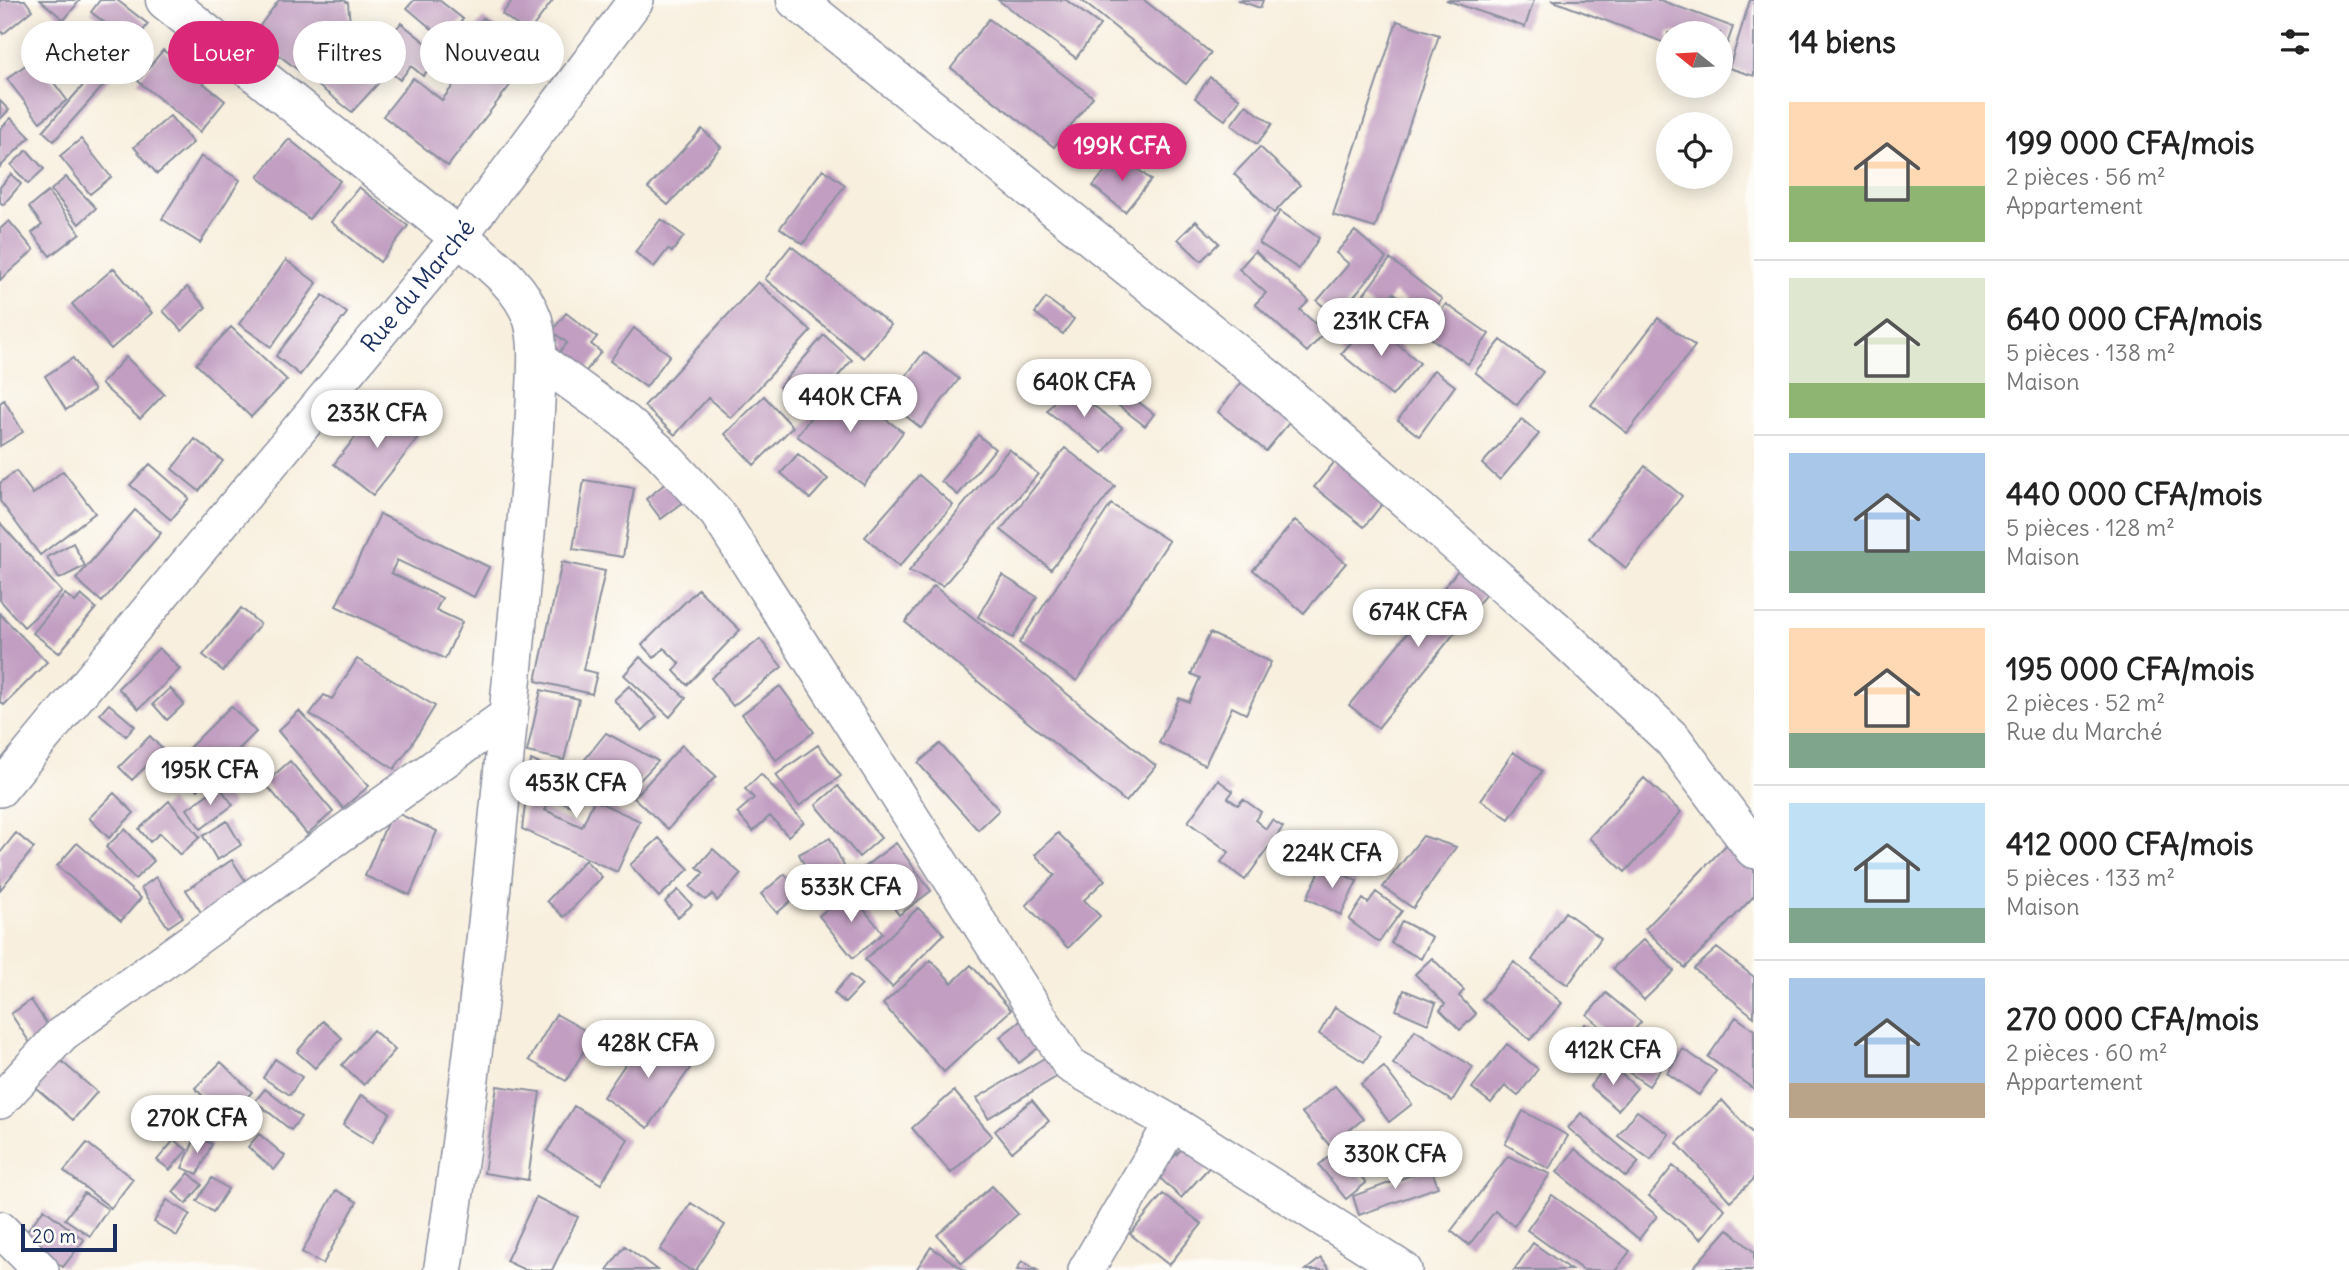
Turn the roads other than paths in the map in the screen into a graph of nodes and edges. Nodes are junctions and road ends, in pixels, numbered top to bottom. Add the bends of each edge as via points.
1 (165, 0) edge
2 (636, 0) edge
3 (796, 0) edge
4 (459, 237) junction
5 (538, 359) junction
6 (509, 714) junction
7 (0, 789) edge
8 (1754, 849) edge
9 (0, 1101) edge
10 (1172, 1123) junction
11 (0, 1229) edge
12 (41, 1270) edge
13 (443, 1270) edge
14 (1086, 1270) edge
15 (1404, 1270) edge

1 - 4 street
2 - 4 street, Rue du Marché
3 - 8 street via 1272,382 1559,633 1673,740
4 - 5 street via 521,296 533,320
4 - 7 street, Rue du Marché
5 - 6 street
5 - 10 street via 626,422 717,513 1070,1065
6 - 9 street via 62,1034
6 - 13 street via 481,988
10 - 14 street
10 - 15 street
11 - 12 street

